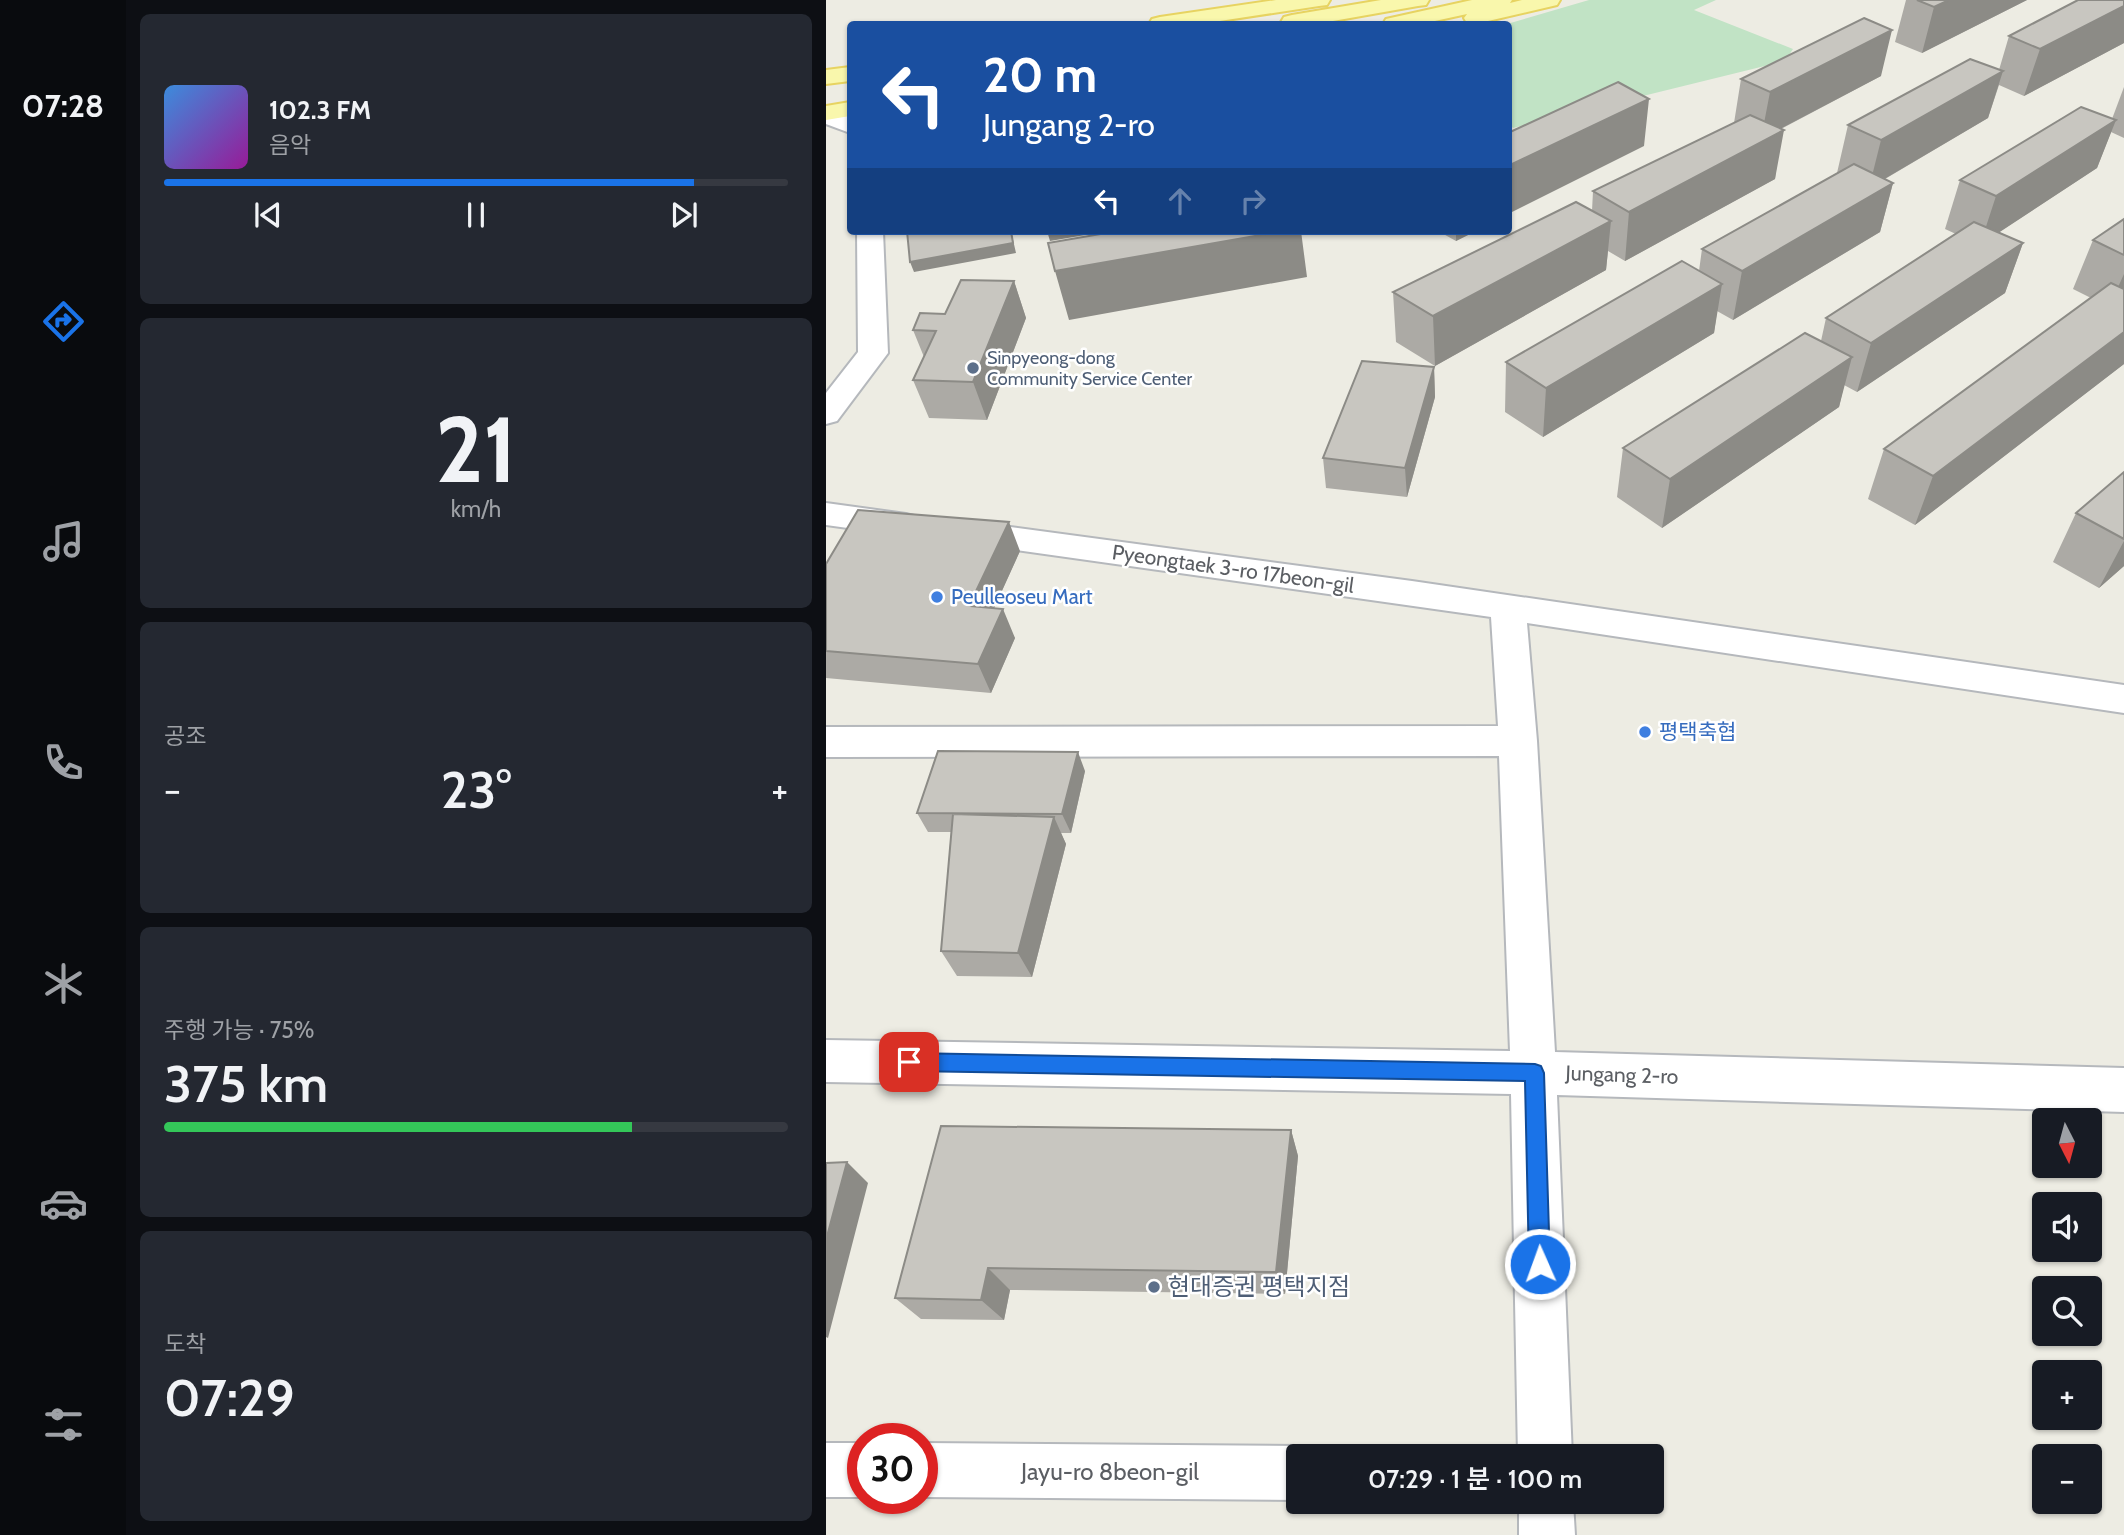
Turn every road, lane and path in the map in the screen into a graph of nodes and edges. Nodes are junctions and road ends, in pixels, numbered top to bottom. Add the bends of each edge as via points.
1 (1319, 0) edge
2 (1418, 0) edge
3 (1500, 0) edge
4 (1549, 0) edge
5 (1180, 21) edge
6 (1296, 21) edge
7 (1407, 21) edge
8 (1462, 21) edge
9 (847, 74) edge
10 (826, 77) edge
11 (847, 90) edge
12 (826, 93) edge
13 (870, 235) edge
14 (826, 414) edge
15 (826, 514) edge
16 (1507, 609) junction
17 (2124, 699) edge
18 (1518, 741) junction
19 (826, 742) edge
20 (826, 1061) edge
21 (1535, 1073) junction
22 (2124, 1090) edge
23 (1545, 1444) edge
24 (826, 1470) edge
25 (847, 1470) edge
26 (938, 1470) edge
27 (1286, 1473) edge
28 (1546, 1514) edge
29 (1547, 1535) edge

1 - 5 main road
2 - 6 main road
3 - 7 main road
4 - 8 main road
9 - 10 main road
11 - 12 main road
13 - 14 street via 873,353
15 - 16 street, Pyeongtaek 3-ro 17beon-gil
16 - 17 street, Pyeongtaek 3-ro 17beon-gil
16 - 18 street
18 - 19 street
18 - 21 street
20 - 21 street, Jungang 2-ro
21 - 22 street, Jungang 2-ro
21 - 23 street
24 - 25 street
26 - 27 street, Jayu-ro 8beon-gil
28 - 29 street

